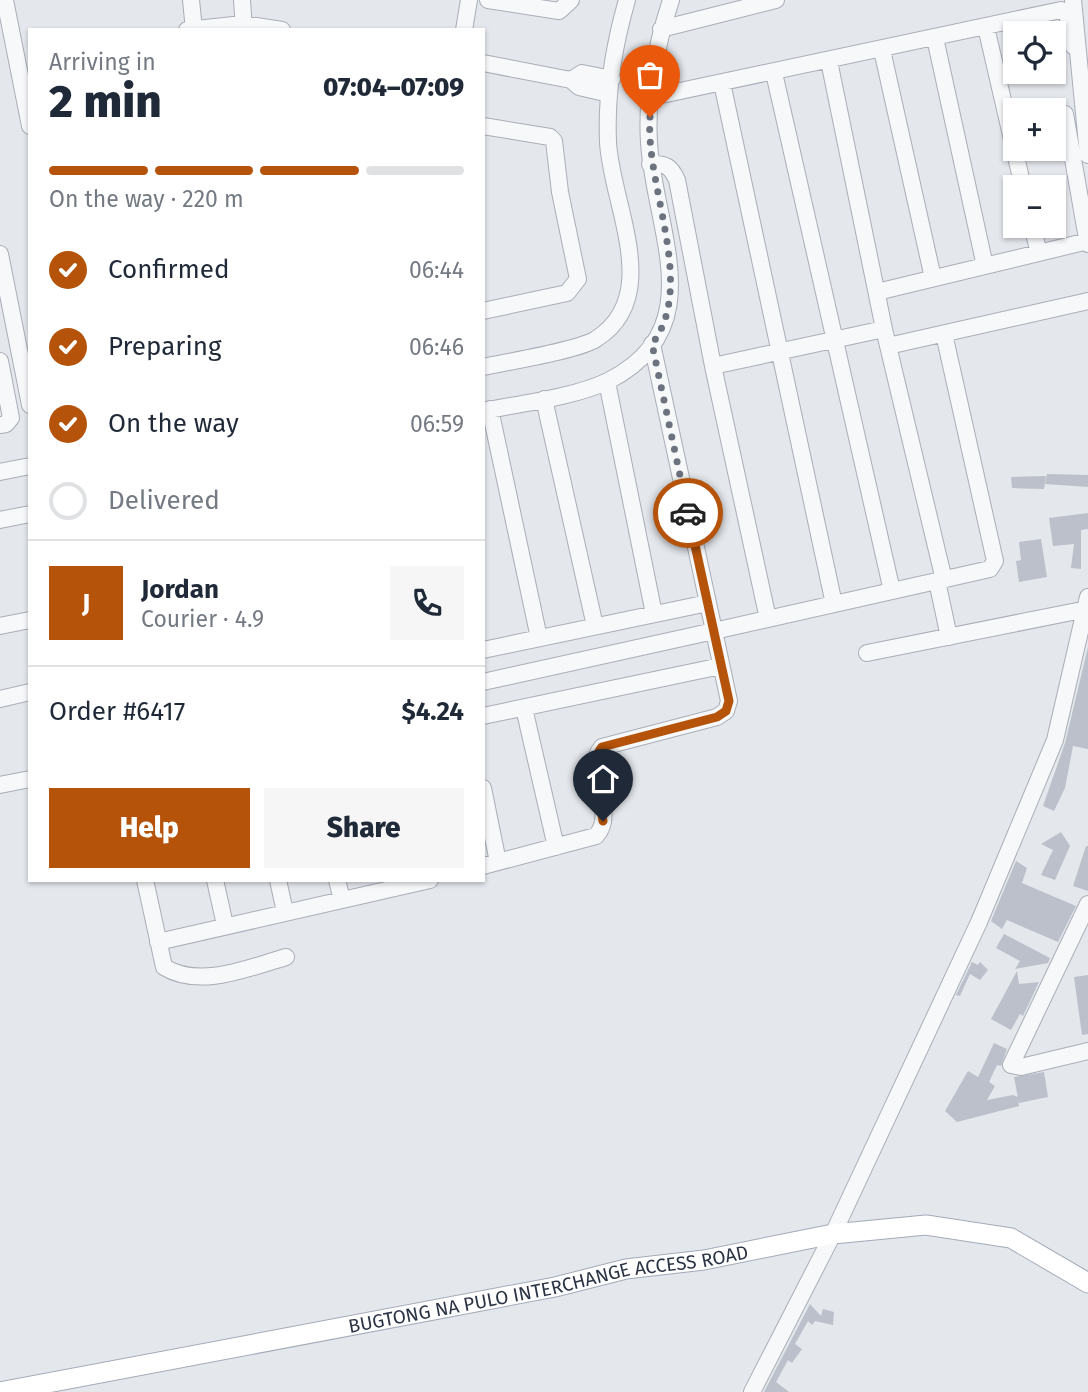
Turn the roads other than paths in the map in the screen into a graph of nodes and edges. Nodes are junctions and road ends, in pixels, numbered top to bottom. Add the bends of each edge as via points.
1 (5, 0) edge
2 (191, 0) edge
3 (242, 0) edge
4 (469, 0) edge
5 (488, 0) edge
6 (570, 0) edge
7 (627, 0) edge
8 (671, 0) edge
9 (776, 0) edge
10 (1073, 0) edge
11 (244, 27) edge
12 (986, 27) junction
13 (191, 28) edge
14 (218, 28) edge
15 (464, 28) edge
16 (662, 29) junction
17 (935, 38) junction
18 (1073, 46) dead end
19 (882, 50) junction
20 (23, 60) edge
21 (829, 61) junction
22 (485, 63) edge
23 (774, 73) junction
24 (1003, 76) edge
25 (998, 77) junction
26 (722, 83) junction
27 (611, 87) junction
28 (652, 97) junction
29 (28, 107) edge
30 (1066, 120) edge
31 (485, 126) edge
32 (1088, 155) edge
33 (650, 164) junction
34 (1020, 175) edge
35 (1035, 238) edge
36 (1088, 243) edge
37 (1038, 253) junction
38 (0, 254) edge
39 (985, 266) junction
40 (695, 272) junction
41 (672, 277) junction
42 (933, 278) junction
43 (877, 292) junction
44 (1088, 301) edge
45 (485, 311) edge
46 (884, 329) junction
47 (944, 334) junction
48 (834, 340) junction
49 (652, 344) junction
50 (888, 346) junction
51 (781, 351) junction
52 (0, 361) edge
53 (713, 366) junction
54 (485, 367) edge
55 (607, 382) junction
56 (28, 395) edge
57 (544, 399) junction
58 (487, 410) edge
59 (0, 425) edge
60 (28, 466) edge
61 (0, 472) edge
62 (28, 514) edge
63 (0, 520) edge
64 (941, 580) junction
65 (892, 591) junction
66 (1088, 597) edge
67 (708, 603) junction
68 (834, 604) junction
69 (1077, 611) dead end
70 (654, 614) junction
71 (768, 619) junction
72 (28, 620) edge
73 (0, 626) edge
74 (595, 626) junction
75 (714, 631) junction
76 (949, 637) junction
77 (539, 638) junction
78 (485, 646) edge
79 (867, 653) dead end
80 (721, 666) junction
81 (485, 682) edge
82 (28, 692) edge
83 (0, 699) edge
84 (524, 708) junction
85 (485, 716) edge
86 (28, 779) edge
87 (0, 785) edge
88 (485, 814) edge
89 (556, 847) junction
90 (490, 864) edge
91 (145, 882) edge
92 (215, 882) edge
93 (278, 882) edge
94 (338, 882) edge
95 (416, 882) edge
96 (396, 885) edge
97 (342, 900) junction
98 (1088, 904) edge
99 (285, 912) junction
100 (225, 925) junction
101 (158, 942) junction
102 (286, 957) dead end
103 (1088, 1051) edge
104 (832, 1234) junction
105 (1088, 1283) edge
106 (0, 1392) edge
107 (752, 1392) edge

1 - 20 street
2 - 13 street
3 - 11 street
4 - 15 street
5 - 6 street via 559,11
7 - 27 street
8 - 16 street
9 - 16 street
10 - 32 street
11 - 14 street
12 - 17 street
12 - 18 street via 1061,10 1071,19
12 - 25 street
16 - 28 street
17 - 19 street
17 - 39 street
19 - 21 street
19 - 42 street
20 - 29 street
21 - 23 street
21 - 43 street
22 - 27 street via 571,80 579,87
23 - 26 street
23 - 48 street
24 - 25 street
25 - 34 street
26 - 28 street
26 - 51 street
27 - 54 street via 608,145 631,268 623,312 594,341
28 - 33 street
30 - 36 street
31 - 45 street via 554,141 578,279 567,293
33 - 40 street via 671,168 677,180
33 - 41 street
35 - 37 street
36 - 37 street
37 - 39 street
38 - 56 street
39 - 42 street
40 - 41 street
40 - 53 street
41 - 49 street via 671,300
42 - 43 street
43 - 46 street
44 - 47 street
46 - 48 street
46 - 50 street
47 - 50 street
47 - 64 street via 995,561 990,569
48 - 51 street
48 - 65 street
49 - 55 street via 647,355
49 - 67 street
50 - 64 street
51 - 53 street
51 - 68 street
52 - 59 street via 11,418
53 - 71 street
55 - 57 street
55 - 70 street
57 - 58 street
57 - 74 street
58 - 77 street
60 - 61 street
62 - 63 street
64 - 65 street
64 - 76 street
65 - 68 street
66 - 104 street via 1055,740 979,922
67 - 70 street
67 - 75 street
68 - 71 street
69 - 76 street
70 - 74 street
71 - 75 street
72 - 73 street
74 - 77 street
75 - 80 street
75 - 81 street
76 - 79 street
77 - 78 street
80 - 84 street
80 - 89 street via 729,701 726,711 602,747 593,766 601,831
82 - 83 street
84 - 85 street
84 - 89 street
86 - 87 street
88 - 90 street
89 - 90 street
91 - 101 street
92 - 100 street
93 - 99 street
94 - 97 street
95 - 96 street
96 - 97 street
97 - 99 street
98 - 103 street via 1011,1065 1024,1067
99 - 100 street
100 - 101 street
101 - 102 street via 164,967 177,975 220,974
104 - 105 main road, BUGTONG NA PULO INTERCHANGE ACCESS ROAD via 926,1225 1011,1238
104 - 106 main road, BUGTONG NA PULO INTERCHANGE ACCESS ROAD via 704,1260 626,1269 555,1287
104 - 107 street

